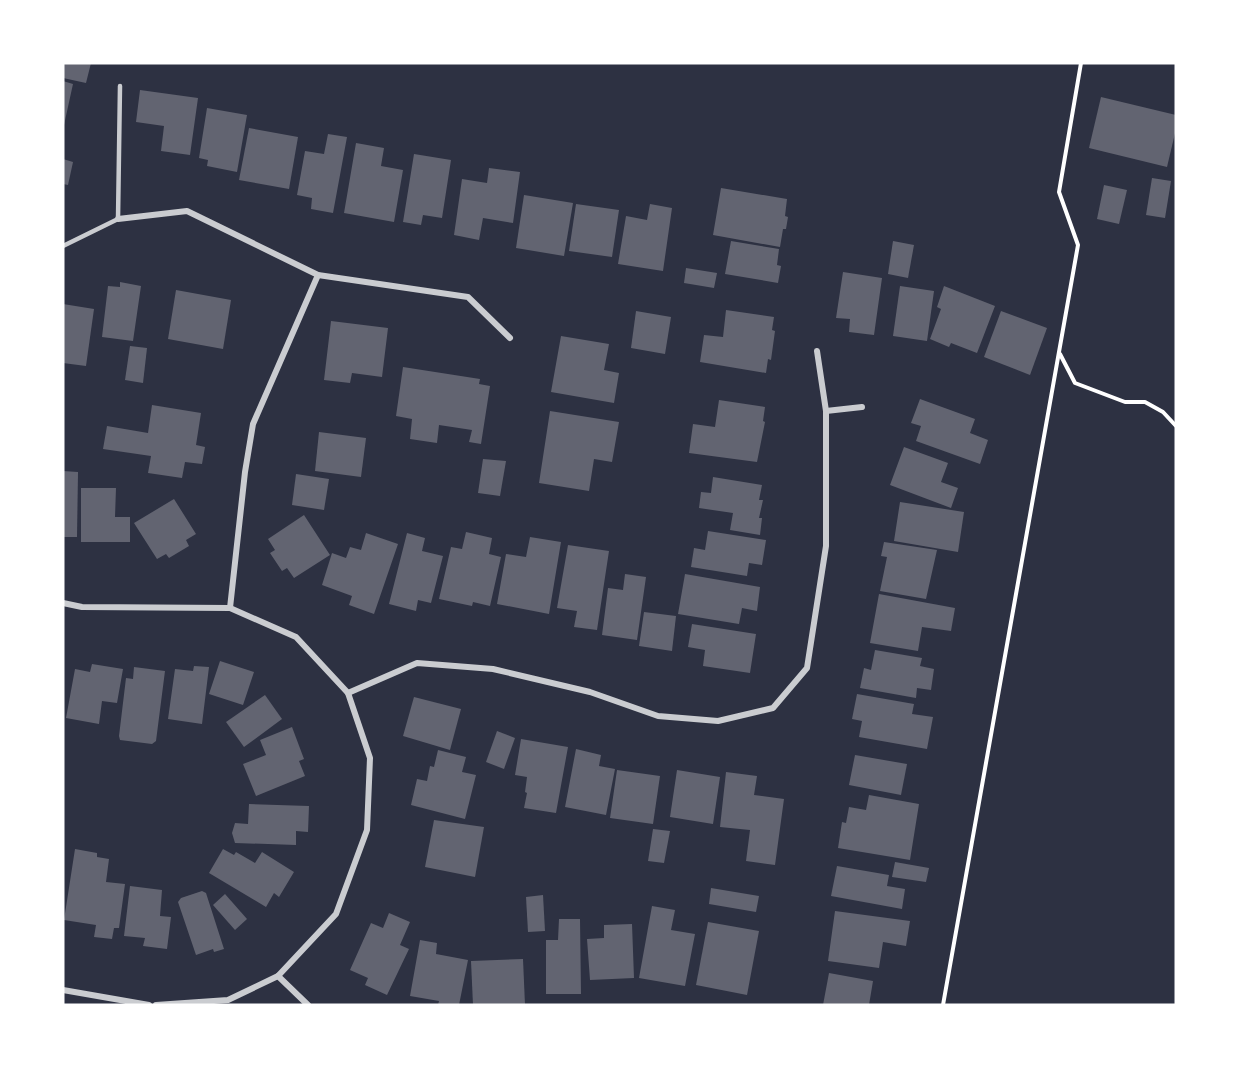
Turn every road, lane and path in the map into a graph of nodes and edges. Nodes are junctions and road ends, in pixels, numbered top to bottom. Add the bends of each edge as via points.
1 (1082, 63) edge
2 (120, 86) dead end
3 (118, 219) junction
4 (63, 246) edge
5 (318, 275) junction
6 (510, 338) dead end
7 (817, 351) dead end
8 (1060, 353) junction
9 (862, 407) dead end
10 (826, 411) junction
11 (1176, 426) edge
12 (63, 603) edge
13 (230, 608) junction
14 (348, 693) junction
15 (278, 976) junction
16 (63, 990) edge
17 (149, 1005) edge
18 (156, 1005) edge
19 (308, 1005) edge
20 (943, 1005) edge

1 - 8 path via 1059,192 1078,246
2 - 3 lane
3 - 4 lane
3 - 5 street via 187,212
5 - 6 street via 468,297
5 - 13 street via 253,424
7 - 10 street
8 - 11 path via 1075,383 1125,402 1145,402
8 - 20 path
9 - 10 street
10 - 14 street via 826,546 807,668 772,708 718,721 658,716 590,692 493,669 417,663
12 - 13 street via 82,607
13 - 14 street via 296,637
14 - 15 street via 370,758 367,830 336,914
15 - 18 street via 228,1000
15 - 19 street
16 - 17 street

